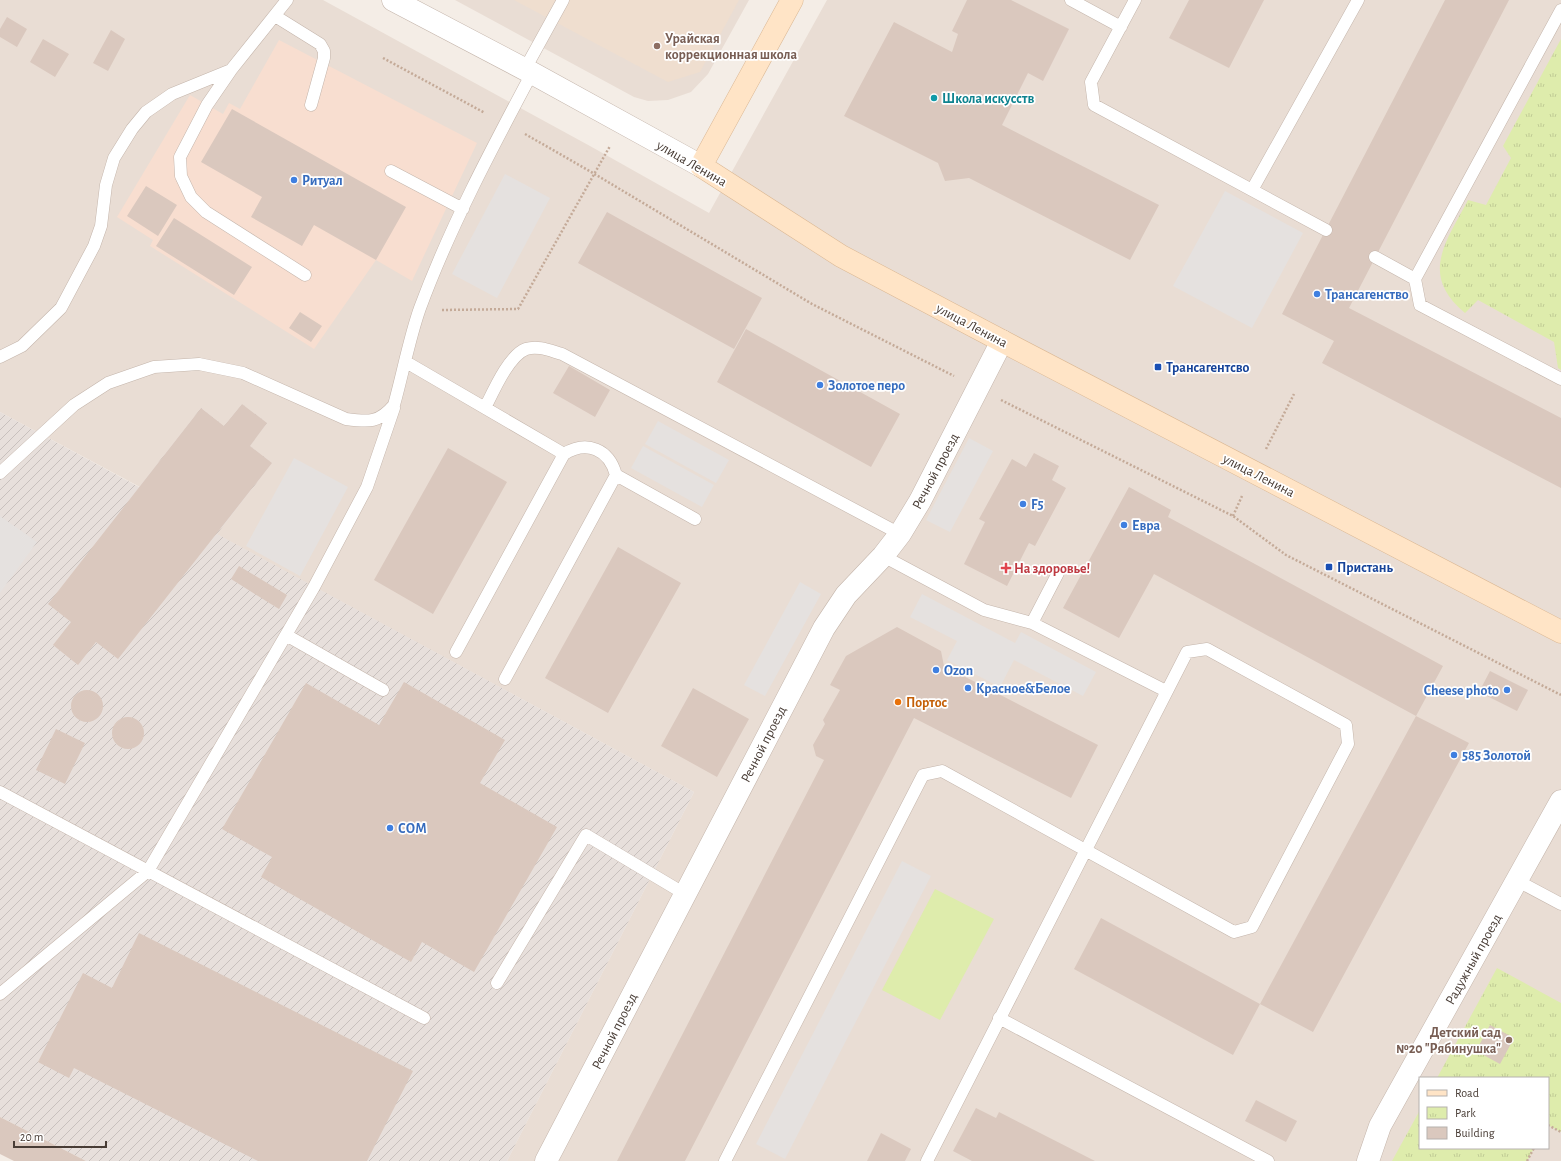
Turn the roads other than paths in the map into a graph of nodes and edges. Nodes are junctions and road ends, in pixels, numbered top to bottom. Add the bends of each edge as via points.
1 (287, 0) edge
2 (393, 0) edge
3 (563, 0) edge
4 (792, 0) edge
5 (1071, 0) edge
6 (1135, 0) edge
7 (1358, 0) edge
8 (1561, 10) edge
9 (275, 16) junction
10 (1121, 27) junction
11 (230, 70) junction
12 (529, 71) junction
13 (311, 105) dead end
14 (701, 166) junction
15 (391, 171) dead end
16 (1252, 190) junction
17 (463, 209) junction
18 (1326, 230) dead end
19 (1375, 257) dead end
20 (305, 275) dead end
21 (1415, 279) junction
22 (1002, 341) junction
23 (0, 357) edge
24 (406, 362) junction
25 (1561, 379) edge
26 (394, 405) junction
27 (485, 408) junction
28 (564, 454) junction
29 (0, 473) edge
30 (616, 475) junction
31 (695, 519) dead end
32 (900, 534) junction
33 (883, 556) junction
34 (1058, 573) dead end
35 (1032, 623) junction
36 (1561, 632) edge
37 (286, 635) junction
38 (456, 652) dead end
39 (505, 679) dead end
40 (383, 690) dead end
41 (1166, 691) junction
42 (0, 792) edge
43 (1561, 801) edge
44 (1085, 850) junction
45 (148, 871) junction
46 (1516, 880) junction
47 (685, 894) junction
48 (1561, 904) edge
49 (497, 983) dead end
50 (0, 994) edge
51 (424, 1018) dead end
52 (999, 1018) junction
53 (546, 1161) edge
54 (725, 1161) edge
55 (927, 1161) edge
56 (1268, 1161) edge
57 (1368, 1161) edge

1 - 9 lane
2 - 12 street, улица Ленина
3 - 12 lane
4 - 14 main road
5 - 10 lane
6 - 10 lane
7 - 16 lane
8 - 21 lane
9 - 11 lane
9 - 13 lane via 320,44 324,51
10 - 16 lane via 1091,82 1094,105
11 - 20 lane via 207,105 180,157 181,176 191,197 206,212
11 - 23 lane via 172,94 146,112 132,129 114,158 106,185 101,226 94,246 60,308 22,346
12 - 14 street, улица Ленина
12 - 17 lane
14 - 22 main road, улица Ленина via 841,256
15 - 17 lane
16 - 18 lane
17 - 24 lane via 420,310
19 - 21 lane
21 - 25 lane via 1420,305
22 - 32 street, Речной проезд via 920,501
22 - 36 main road, улица Ленина
24 - 26 lane
24 - 27 lane
26 - 29 lane via 384,416 374,420 346,419 243,373 199,364 154,367 108,383 74,405
26 - 37 lane via 367,487
27 - 28 lane
27 - 32 lane via 510,363 525,349 540,348 562,354
28 - 30 lane via 582,446 600,451 608,457
28 - 38 lane
30 - 31 lane
30 - 39 lane
32 - 33 street, Речной проезд
33 - 35 lane via 984,610
33 - 47 street, Речной проезд via 846,595 824,628
34 - 35 lane
35 - 41 lane
37 - 40 lane
37 - 45 lane
41 - 44 lane
41 - 44 lane via 1187,652 1207,649 1346,725 1348,744 1252,927 1234,932
42 - 45 lane
43 - 46 street, Радужный проезд
44 - 52 lane
44 - 54 lane via 942,771 923,775
45 - 50 lane
45 - 51 lane
46 - 48 lane
46 - 57 street, Радужный проезд via 1380,1126
47 - 49 lane via 586,835
47 - 53 street, Речной проезд
52 - 55 lane
52 - 56 lane

